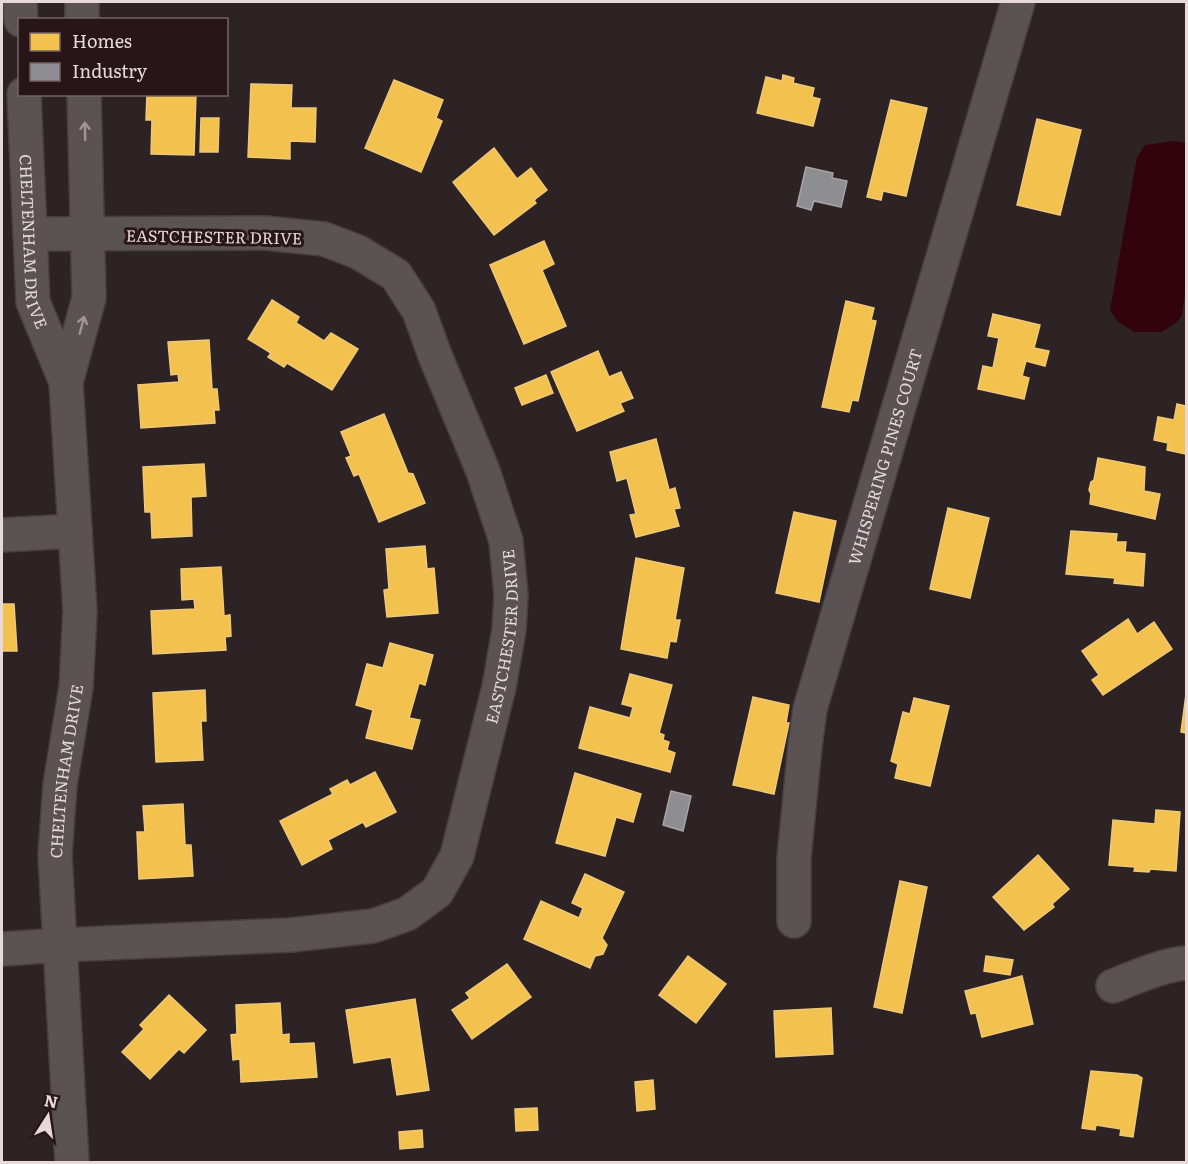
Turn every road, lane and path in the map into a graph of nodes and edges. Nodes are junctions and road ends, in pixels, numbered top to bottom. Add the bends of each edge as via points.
1 (20, 2) edge
2 (82, 2) edge
3 (1018, 2) edge
4 (21, 18) edge
5 (82, 18) edge
6 (24, 96) edge
7 (84, 96) edge
8 (30, 234) junction
9 (87, 234) junction
10 (66, 382) junction
11 (75, 531) junction
12 (2, 535) edge
13 (794, 921) dead end
14 (61, 945) junction
15 (2, 949) edge
16 (1186, 963) edge
17 (1113, 986) dead end
18 (72, 1162) edge

1 - 4 street
2 - 5 street
3 - 13 street, WHISPERING PINES COURT via 810,710 794,858
6 - 8 street, CHELTENHAM DRIVE
9 -> 7 street, CHELTENHAM DRIVE
8 - 9 street, EASTCHESTER DRIVE
8 - 10 street, CHELTENHAM DRIVE via 33,303
10 -> 9 street, CHELTENHAM DRIVE via 89,298
9 - 14 street, EASTCHESTER DRIVE via 265,233 324,239 358,252 396,275 418,311 483,471 506,541 511,596 499,687 457,856 436,892 407,914 373,926 291,935
10 - 11 street, CHELTENHAM DRIVE
11 - 12 street
11 - 14 street, CHELTENHAM DRIVE via 80,612 55,855
14 - 15 street, EASTCHESTER DRIVE
14 - 18 street, CHELTENHAM DRIVE
16 - 17 street

